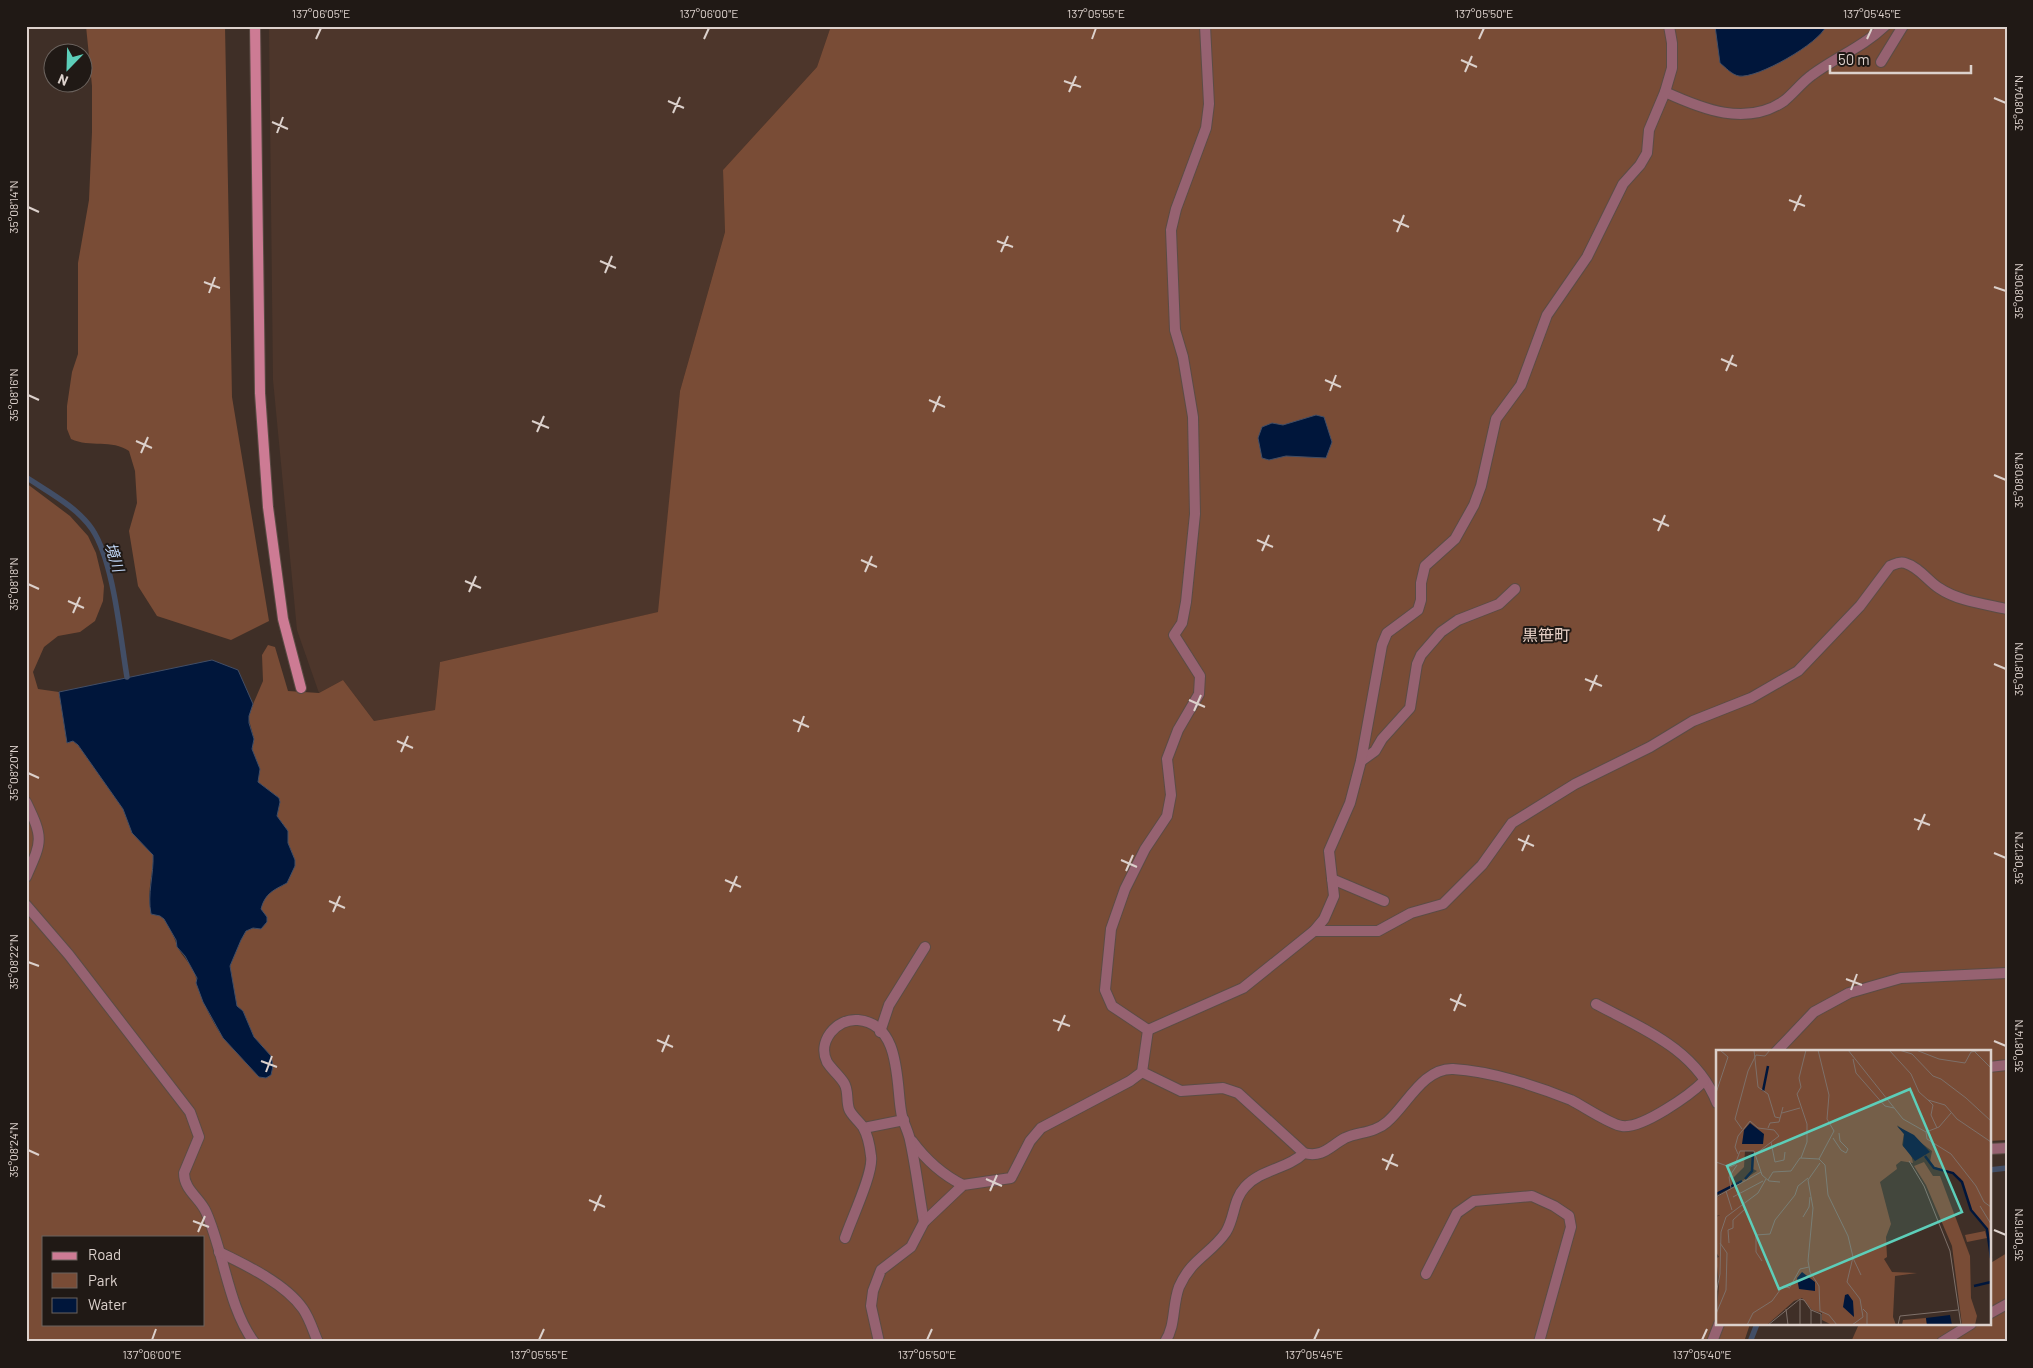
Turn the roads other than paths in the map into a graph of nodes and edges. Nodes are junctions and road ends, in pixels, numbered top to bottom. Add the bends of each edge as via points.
1 (255, 26) edge
2 (1204, 26) edge
3 (1669, 26) edge
4 (1885, 26) edge
5 (1903, 26) edge
6 (1881, 62) dead end
7 (1665, 92) junction
8 (1515, 589) dead end
9 (2007, 609) edge
10 (301, 688) dead end
11 (1361, 760) junction
12 (26, 802) edge
13 (26, 878) edge
14 (1332, 879) junction
15 (1384, 901) dead end
16 (26, 905) edge
17 (1314, 931) junction
18 (926, 947) dead end
19 (2007, 973) edge
20 (1596, 1004) dead end
21 (1148, 1030) junction
22 (880, 1032) junction
23 (1778, 1050) edge
24 (2007, 1065) edge
25 (1990, 1067) edge
26 (1142, 1072) junction
27 (1704, 1081) junction
28 (1716, 1097) edge
29 (904, 1120) junction
30 (864, 1128) junction
31 (910, 1138) junction
32 (2007, 1148) edge
33 (1990, 1149) edge
34 (1304, 1153) junction
35 (963, 1185) junction
36 (924, 1222) junction
37 (845, 1238) dead end
38 (219, 1252) junction
39 (1426, 1274) dead end
40 (2007, 1304) edge
41 (1990, 1313) edge
42 (1718, 1326) edge
43 (1968, 1326) edge
44 (254, 1342) edge
45 (318, 1342) edge
46 (879, 1342) edge
47 (1165, 1342) edge
48 (1539, 1342) edge
49 (1712, 1342) edge
50 (1942, 1342) edge

1 - 10 street via 260,393 268,507 283,619
2 - 21 street via 1209,104 1206,128 1171,230 1175,330 1193,417 1195,514 1186,602 1182,623 1174,635 1200,676 1199,694 1178,730 1167,759 1171,795 1167,816 1145,849 1110,929 1105,990 1112,1006
3 - 7 street via 1672,68
4 - 7 street via 1850,53 1812,74 1784,101 1761,112 1720,113
5 - 6 street
7 - 11 street via 1649,130 1647,154 1623,184 1587,257 1547,315 1521,385 1496,420 1474,505 1455,539 1425,566 1418,610 1387,633
8 - 11 street via 1499,604 1458,620 1421,655 1410,708 1375,751
9 - 17 street via 1952,595 1915,568 1897,562 1798,671 1751,698 1693,720 1650,747 1575,784 1512,823 1482,865 1443,904 1411,913 1378,931
11 - 14 street via 1350,803 1329,851
12 - 13 street via 39,828 40,841
14 - 15 street
14 - 17 street via 1334,896 1324,919
16 - 38 street via 69,954 190,1112 199,1137 184,1179 206,1211
17 - 21 street via 1243,988
18 - 22 street via 889,1005
19 - 23 street via 1902,978 1849,993 1814,1012
20 - 27 street via 1671,1044 1692,1062
21 - 26 street
22 - 29 street via 888,1041 897,1064
22 - 30 street via 872,1024 854,1019 836,1026 824,1045 827,1061 847,1090 849,1110
24 - 25 street
26 - 34 street via 1181,1091 1223,1088 1238,1093
26 - 35 street via 1042,1128 1030,1141 1011,1178
27 - 28 street
27 - 34 street via 1691,1094 1638,1124 1621,1126 1570,1100 1497,1076 1451,1069 1428,1077 1386,1123 1344,1138 1330,1150 1314,1156
29 - 30 street
29 - 31 street
30 - 37 street via 872,1157 870,1170
31 - 35 street via 941,1173
31 - 36 street
32 - 33 street
34 - 47 street via 1296,1161 1253,1179 1239,1194 1226,1232 1185,1274 1173,1307 1172,1329
35 - 36 street
36 - 46 street via 911,1247 881,1270 873,1291 871,1306
38 - 44 street via 243,1325
38 - 45 street via 263,1275 295,1301 303,1309
39 - 48 street via 1457,1213 1474,1201 1532,1196 1554,1206 1569,1216 1570,1227
40 - 41 street
42 - 49 street
43 - 50 street

